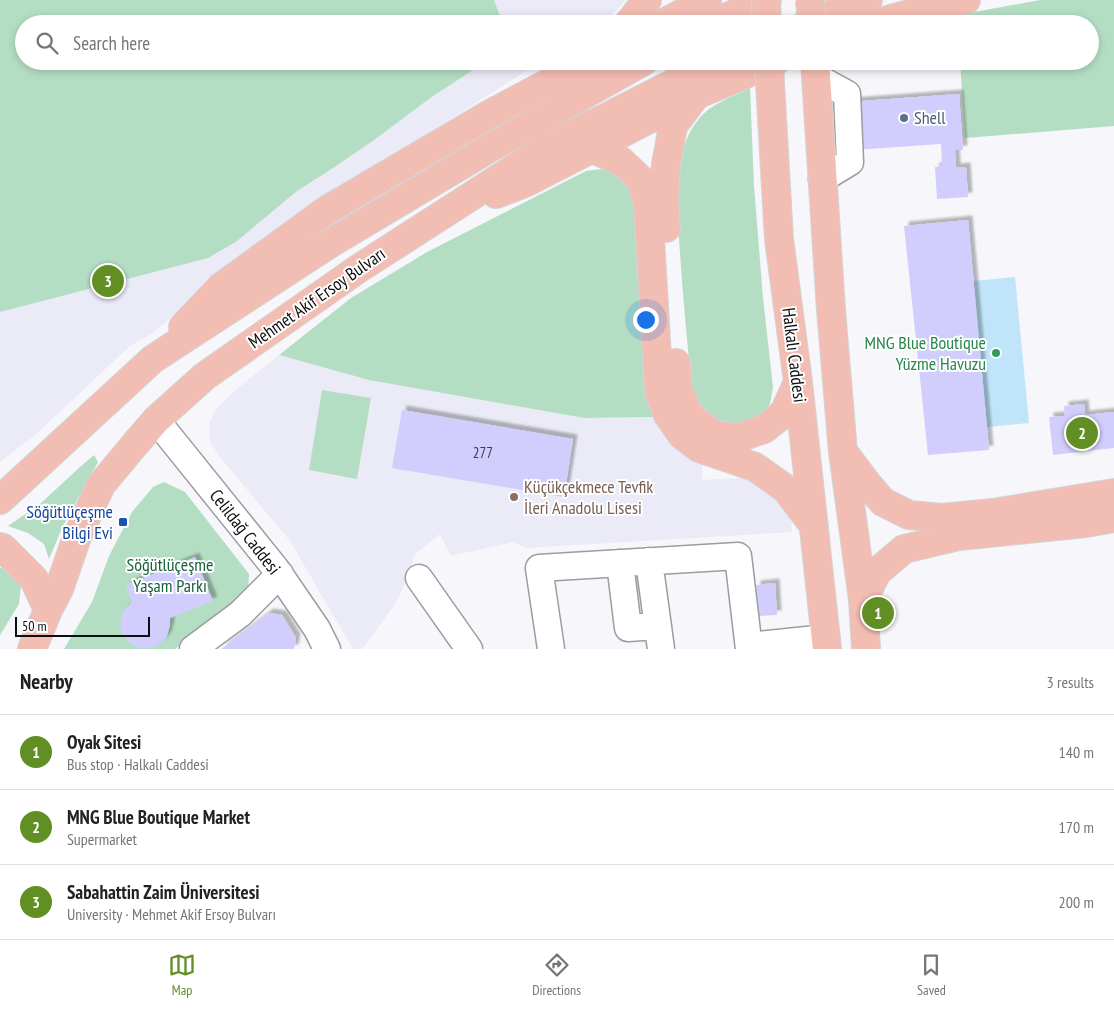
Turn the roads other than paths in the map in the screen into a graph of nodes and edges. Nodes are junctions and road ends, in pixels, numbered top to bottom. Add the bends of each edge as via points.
1 (647, 0) edge
2 (707, 0) edge
3 (767, 0) edge
4 (810, 0) edge
5 (868, 0) edge
6 (966, 0) edge
7 (635, 15) edge
8 (679, 15) edge
9 (732, 15) edge
10 (767, 15) edge
11 (811, 15) edge
12 (829, 15) edge
13 (906, 15) edge
14 (573, 70) edge
15 (628, 70) edge
16 (699, 70) edge
17 (766, 70) edge
18 (772, 70) edge
19 (815, 70) edge
20 (696, 95) junction
21 (592, 149) junction
22 (448, 211) junction
23 (153, 360) junction
24 (798, 382) junction
25 (156, 420) junction
26 (843, 452) junction
27 (1114, 492) edge
28 (0, 500) edge
29 (1114, 518) edge
30 (814, 526) junction
31 (0, 547) edge
32 (649, 561) junction
33 (620, 563) junction
34 (280, 574) junction
35 (419, 578) dead end
36 (863, 600) junction
37 (48, 610) junction
38 (661, 643) edge
39 (827, 644) edge
40 (323, 647) edge
41 (749, 647) edge
42 (32, 649) edge
43 (193, 649) edge
44 (469, 649) edge
45 (551, 649) edge
46 (866, 649) edge

1 - 7 main road
2 - 8 main road
3 - 9 main road
3 - 10 main road, bridge
4 - 11 main road, bridge
5 - 12 main road
6 - 13 main road
14 - 23 main road via 490,114 327,210 221,287
15 - 23 main road, Mehmet Akif Ersoy Bulvarı via 334,241
16 - 22 main road, Mehmet Akif Ersoy Bulvarı via 546,148
17 - 20 main road
18 - 24 main road, Halkalı Caddesi via 779,239
19 - 26 main road
20 - 21 main road
20 - 24 main road via 674,126 666,164 664,202 678,390 690,416 713,434 738,438 764,429 784,413
21 - 22 main road via 525,184
21 - 30 main road via 621,161 641,180 648,204 659,392 668,415 682,435 699,448 755,468 786,489
22 - 25 main road, Mehmet Akif Ersoy Bulvarı via 358,269 205,376
23 - 28 main road, Mehmet Akif Ersoy Bulvarı
24 - 30 main road, Halkalı Caddesi
25 - 34 street, Celildağ Caddesi
25 - 37 main road, Mehmet Akif Ersoy Bulvarı via 101,485 76,537 59,589
26 - 27 main road via 883,502 909,514 950,518
26 - 36 main road
29 - 36 main road via 959,536 904,549 877,572
30 - 39 main road, Halkalı Caddesi
31 - 37 main road via 34,579
32 - 33 street
32 - 38 street
32 - 41 street via 738,556
33 - 38 street via 628,628
33 - 45 street via 539,568
34 - 40 street, Celildağ Caddesi via 317,629
34 - 43 street via 240,614
35 - 44 street
36 - 46 main road
37 - 42 main road, Mehmet Akif Ersoy Bulvarı
39 - 41 street

